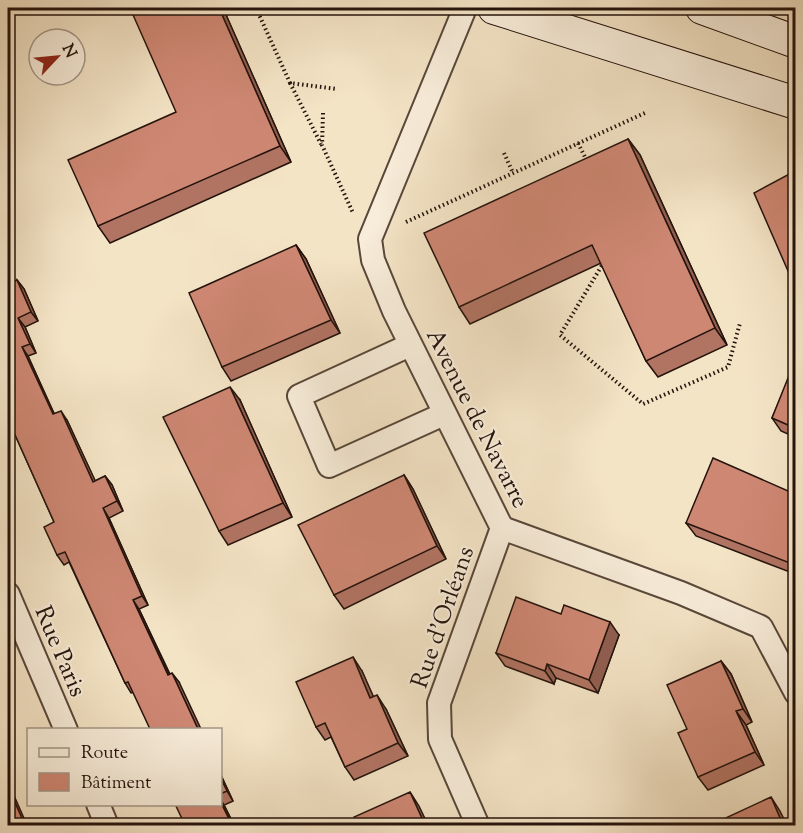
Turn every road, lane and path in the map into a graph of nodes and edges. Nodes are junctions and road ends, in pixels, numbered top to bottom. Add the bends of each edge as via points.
1 (256, 8) edge
2 (465, 8) edge
3 (494, 8) edge
4 (702, 8) edge
5 (795, 42) edge
6 (290, 83) junction
7 (337, 89) dead end
8 (795, 103) edge
9 (646, 112) dead end
10 (323, 113) dead end
11 (578, 143) junction
12 (322, 145) junction
13 (504, 153) dead end
14 (591, 168) edge
15 (513, 173) junction
16 (370, 239) junction
17 (604, 262) edge
18 (740, 323) dead end
19 (410, 345) junction
20 (444, 414) junction
21 (502, 528) junction
22 (8, 594) edge
23 (795, 693) edge
24 (66, 728) edge
25 (99, 806) edge
26 (107, 825) edge
27 (478, 825) edge

1 - 6 path
2 - 16 street
3 - 8 street
4 - 5 street
6 - 7 path
6 - 12 path
9 - 11 path
10 - 12 path
11 - 14 path
11 - 15 path
12 - 16 path via 355,218
13 - 15 path
15 - 16 path
16 - 19 street, Avenue de Navarre via 374,260
17 - 18 path via 560,335 642,404 728,367
19 - 20 street, Avenue de Navarre
19 - 20 street via 299,396 329,466
20 - 21 street, Avenue de Navarre
21 - 23 street, Avenue de Navarre via 681,593 760,627
21 - 27 street, Rue d'Orléans via 439,703 440,739
22 - 24 street, Rue Paris
25 - 26 street

